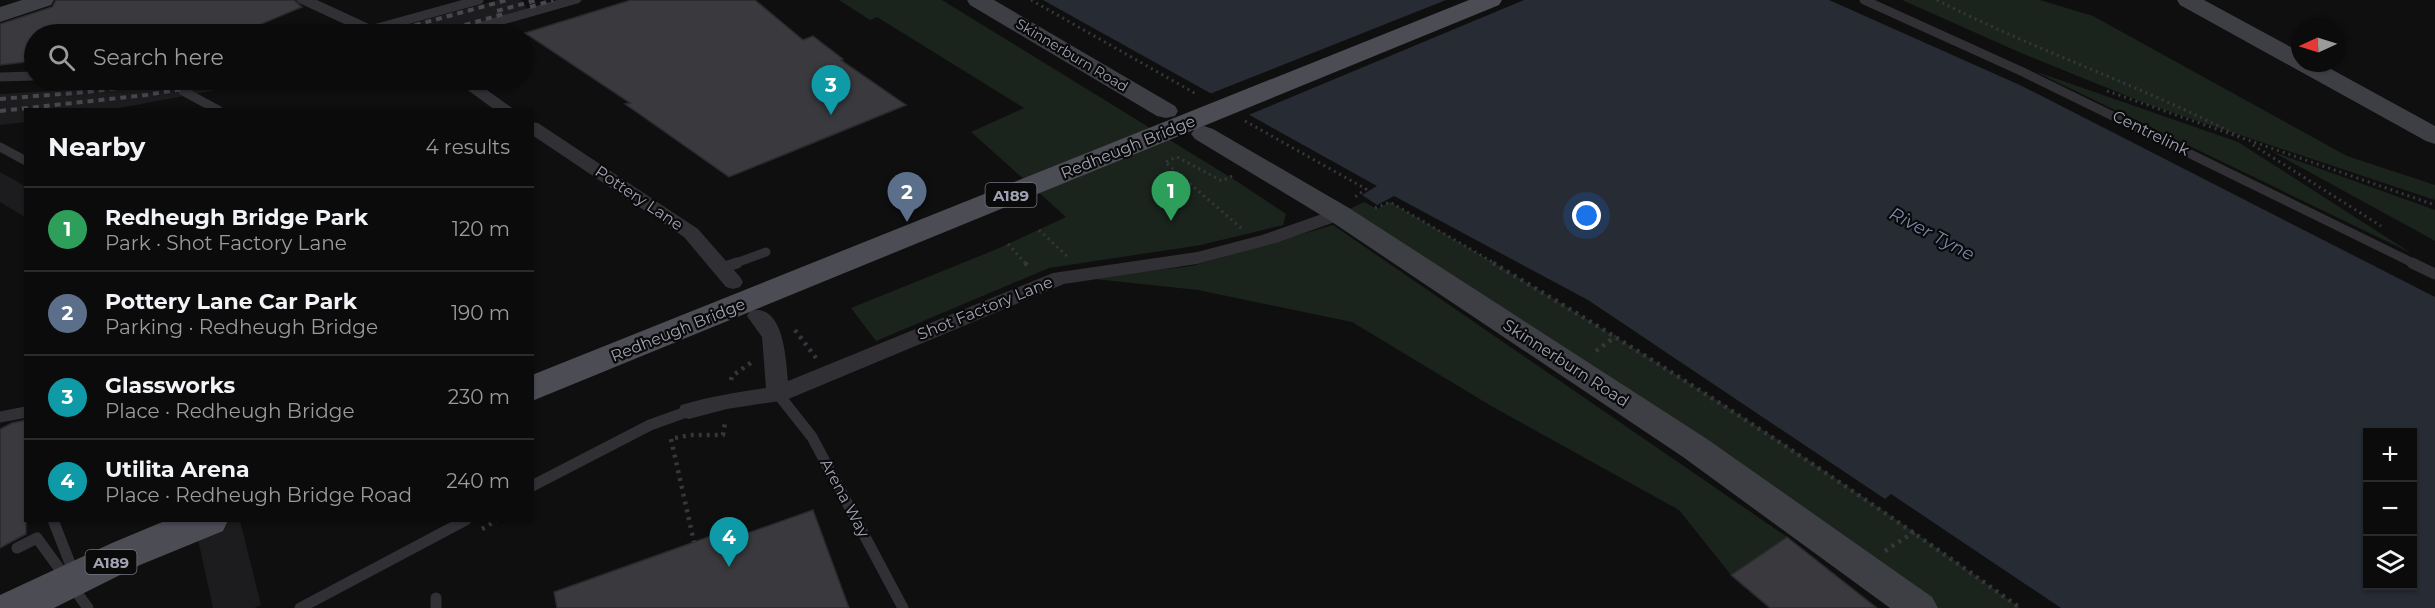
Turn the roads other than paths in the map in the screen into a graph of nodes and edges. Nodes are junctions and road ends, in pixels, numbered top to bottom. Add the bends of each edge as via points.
1 (43, 0) edge
2 (304, 0) edge
3 (479, 0) edge
4 (574, 0) edge
5 (978, 0) edge
6 (1490, 0) edge
7 (1864, 0) edge
8 (2188, 0) edge
9 (0, 15) edge
10 (356, 24) edge
11 (400, 24) edge
12 (489, 24) edge
13 (2291, 57) edge
14 (2318, 72) edge
15 (24, 76) edge
16 (0, 77) edge
17 (477, 90) edge
18 (183, 91) dead end
19 (214, 108) edge
20 (504, 108) edge
21 (1166, 111) dead end
22 (534, 128) edge
23 (1204, 134) dead end
24 (2435, 136) edge
25 (0, 147) edge
26 (24, 160) edge
27 (1351, 208) junction
28 (766, 252) dead end
29 (2435, 274) edge
30 (728, 275) joint
31 (758, 316) dead end
32 (534, 388) edge
33 (778, 394) junction
34 (688, 411) joint
35 (24, 412) edge
36 (0, 417) edge
37 (534, 485) edge
38 (54, 522) edge
39 (205, 522) edge
40 (462, 522) edge
41 (17, 548) dead end
42 (84, 607) edge
43 (14, 608) edge
44 (300, 608) edge
45 (903, 608) edge
46 (1919, 608) edge

1 - 9 street
2 - 10 street
3 - 11 lane
4 - 12 street
5 - 21 street, Skinnerburn Road
6 - 32 main road, Redheugh Bridge / A189
7 - 29 lane, Centrelink via 2034,76
8 - 13 street
14 - 24 street
15 - 16 lane
17 - 20 street
18 - 19 lane
22 - 30 street, Pottery Lane via 691,233
23 - 27 street, Skinnerburn Road
25 - 26 lane
27 - 33 street, Shot Factory Lane via 1269,239 1197,258 1060,278
27 - 46 street, Skinnerburn Road
28 - 30 lane
31 - 33 street via 773,336
33 - 34 street, Shot Factory Lane
33 - 45 lane, Arena Way via 812,437
34 - 37 lane via 650,424
35 - 36 lane
38 - 42 lane
39 - 43 main road, A189 via 126,554
40 - 44 lane
41 - 42 lane via 37,538

